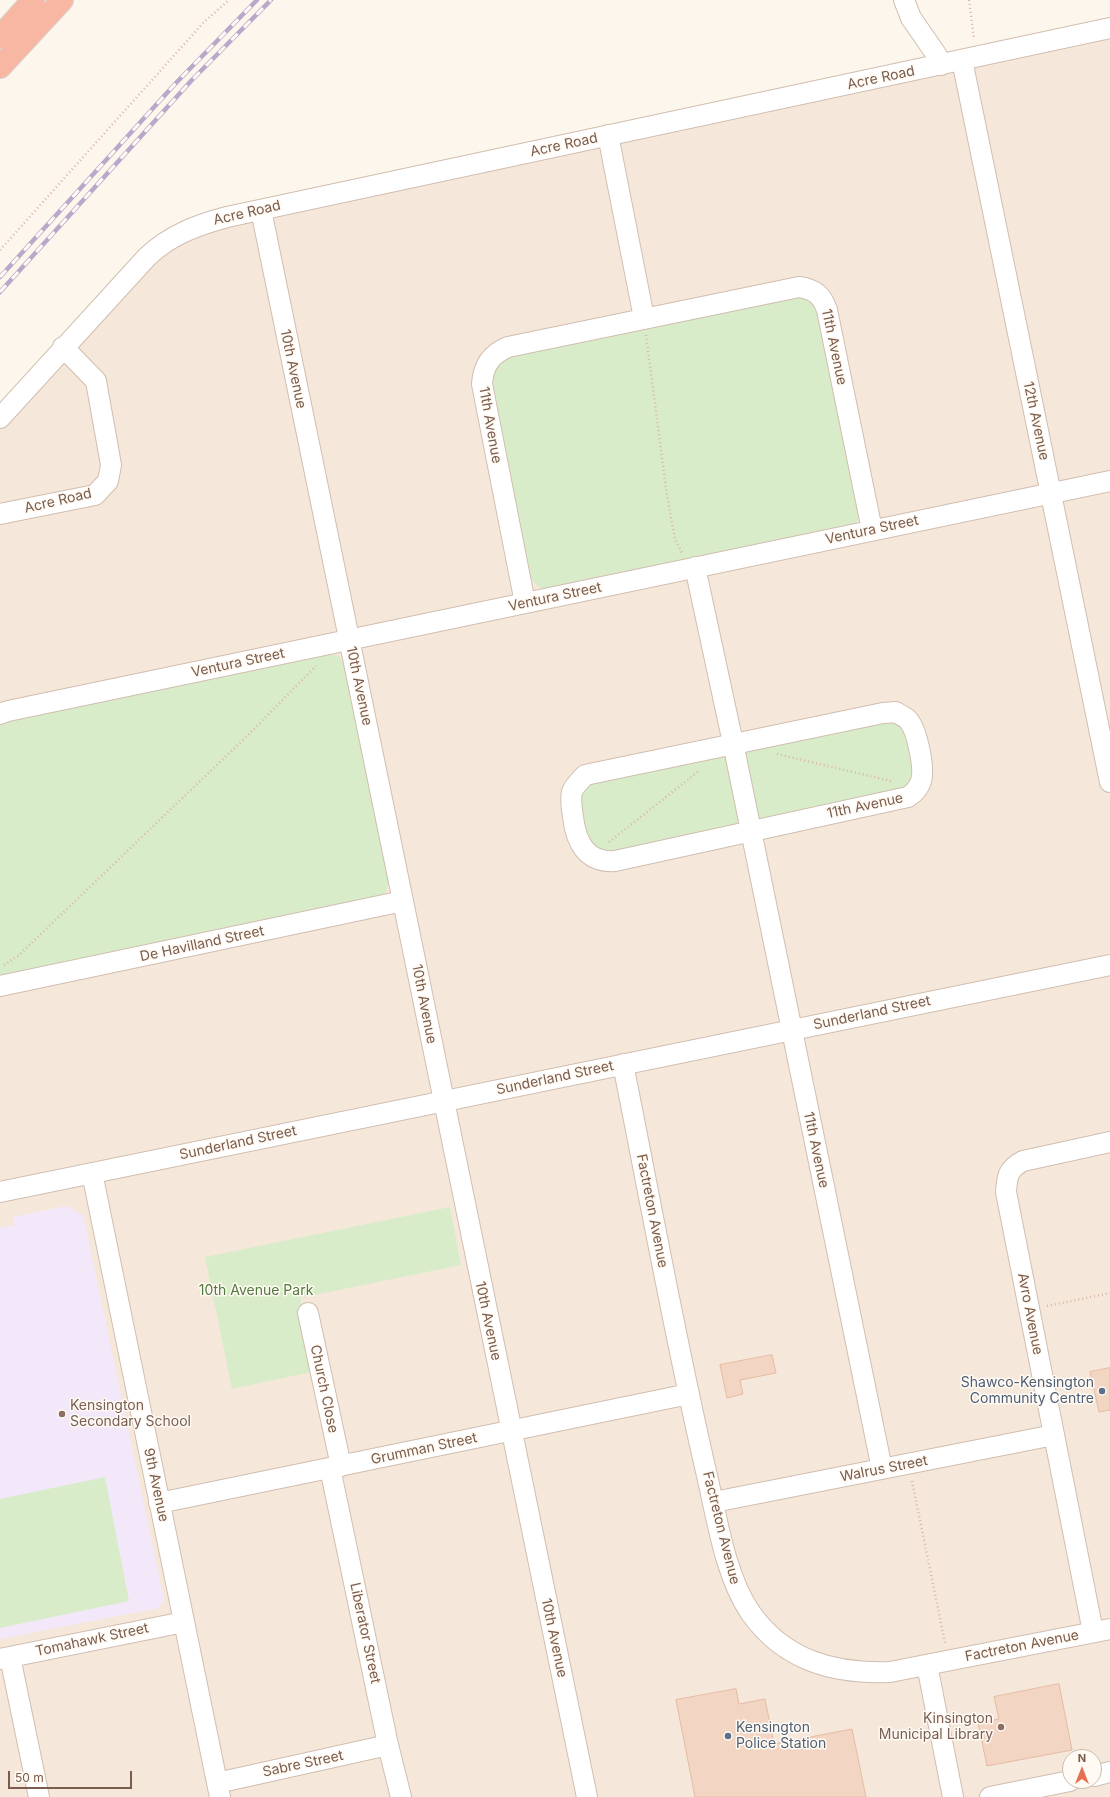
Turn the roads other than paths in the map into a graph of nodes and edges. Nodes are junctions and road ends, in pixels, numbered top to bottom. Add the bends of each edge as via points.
1 (33, 0) edge
2 (62, 0) edge
3 (904, 0) edge
4 (1110, 28) edge
5 (0, 37) edge
6 (962, 60) junction
7 (941, 65) junction
8 (0, 67) edge
9 (608, 135) junction
10 (261, 210) junction
11 (644, 318) junction
12 (63, 347) junction
13 (0, 418) edge
14 (1110, 481) edge
15 (1050, 493) junction
16 (0, 514) edge
17 (872, 530) junction
18 (695, 567) junction
19 (525, 603) junction
20 (341, 641) junction
21 (0, 714) edge
22 (733, 743) junction
23 (1110, 782) edge
24 (750, 830) junction
25 (403, 901) junction
26 (1110, 965) edge
27 (0, 986) edge
28 (791, 1030) junction
29 (623, 1064) junction
30 (444, 1101) junction
31 (1110, 1142) edge
32 (92, 1173) junction
33 (0, 1192) edge
34 (308, 1313) dead end
35 (688, 1394) junction
36 (511, 1431) junction
37 (1054, 1435) junction
38 (335, 1467) junction
39 (882, 1469) junction
40 (714, 1502) junction
41 (159, 1503) junction
42 (184, 1622) junction
43 (1102, 1630) edge
44 (5, 1658) edge
45 (926, 1665) junction
46 (388, 1745) junction
47 (1062, 1782) edge
48 (218, 1790) edge
49 (39, 1797) edge
50 (401, 1797) edge
51 (587, 1797) edge
52 (954, 1797) edge
53 (990, 1797) edge

1 - 5 highway
2 - 8 highway
3 - 7 street via 911,18
4 - 6 street, Acre Road
6 - 7 street, Acre Road
6 - 15 street, 12th Avenue
7 - 9 street, Acre Road
9 - 10 street, Acre Road
9 - 11 street
10 - 12 street, Acre Road via 196,226 159,246
10 - 20 street, 10th Avenue
11 - 17 street, 11th Avenue via 799,288 817,293 827,310
11 - 19 street, 11th Avenue via 508,347 492,356 484,369 482,384
12 - 13 street, Acre Road
12 - 16 street, Acre Road via 96,381 111,465 108,481 95,495
14 - 15 street, Ventura Street
15 - 17 street, Ventura Street
15 - 23 street, 12th Avenue
17 - 18 street, Ventura Street
18 - 19 street, Ventura Street
18 - 22 street, 11th Avenue
19 - 20 street, Ventura Street
20 - 21 street, Ventura Street
20 - 25 street, 10th Avenue
22 - 24 street, 11th Avenue
22 - 24 street, 11th Avenue via 585,775 572,791 574,824 578,839 586,851 607,861
22 - 24 street, 11th Avenue via 896,712 908,719 915,733 920,756 923,774 921,781 914,793 908,797
24 - 28 street, 11th Avenue
25 - 27 street, De Havilland Street
25 - 30 street, 10th Avenue
26 - 28 street, Sunderland Street
28 - 29 street, Sunderland Street
28 - 39 street, 11th Avenue
29 - 30 street, Sunderland Street
29 - 35 street, Factreton Avenue
30 - 32 street, Sunderland Street
30 - 36 street, 10th Avenue
31 - 37 street, Avro Avenue via 1023,1161 1013,1166 1006,1178 1006,1192
32 - 33 street, Sunderland Street
32 - 41 street, 9th Avenue
34 - 38 street, Church Close
35 - 36 street, Grumman Street
35 - 40 street, Factreton Avenue
36 - 38 street, Grumman Street
36 - 51 street, 10th Avenue
37 - 39 street, Walrus Street
37 - 43 street, Avro Avenue
38 - 41 street, Grumman Street
38 - 46 street, Liberator Street
39 - 40 street, Walrus Street
40 - 45 street, Factreton Avenue via 736,1587 750,1612 785,1647 811,1661 863,1673 890,1672
41 - 42 street, 9th Avenue
42 - 44 street, Tomahawk Street
42 - 48 street, 9th Avenue
43 - 45 street, Factreton Avenue
44 - 49 street
45 - 52 street
46 - 48 street, Sabre Street
46 - 50 street, Liberator Street
47 - 53 street

